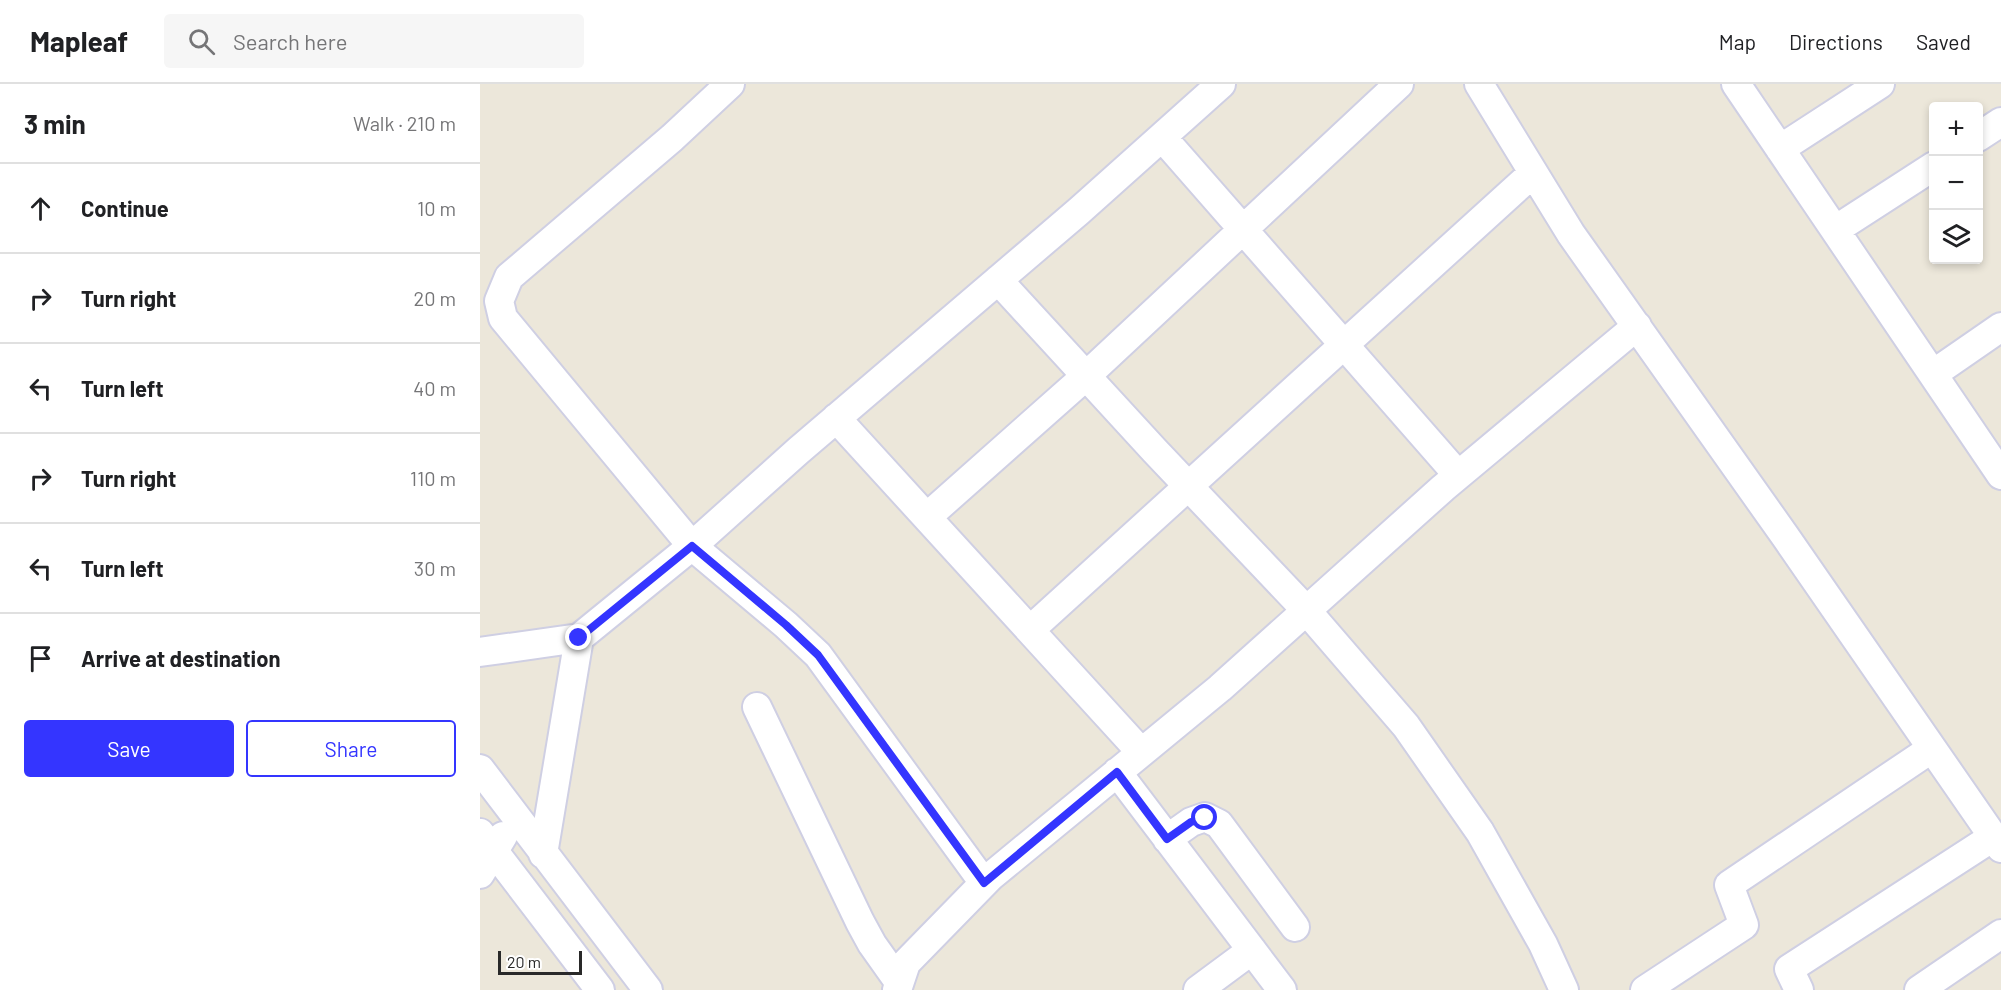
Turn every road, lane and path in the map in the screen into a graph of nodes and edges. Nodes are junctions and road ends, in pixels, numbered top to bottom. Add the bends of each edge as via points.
1 (730, 84) edge
2 (1221, 84) edge
3 (1399, 84) edge
4 (1479, 84) edge
5 (1736, 84) edge
6 (1880, 84) edge
7 (2001, 122) edge
8 (1983, 134) edge
9 (1162, 137) junction
10 (1780, 148) junction
11 (1929, 169) edge
12 (1533, 173) junction
13 (1243, 230) junction
14 (1835, 230) junction
15 (998, 280) junction
16 (1637, 326) junction
17 (2001, 327) edge
18 (1343, 344) junction
19 (1933, 374) junction
20 (1086, 376) junction
21 (836, 418) junction
22 (1458, 475) junction
23 (2001, 476) edge
24 (1189, 487) junction
25 (927, 517) junction
26 (692, 546) junction
27 (1306, 610) junction
28 (1030, 630) junction
29 (579, 638) junction
30 (480, 652) edge
31 (757, 707) dead end
32 (1931, 749) junction
33 (1141, 752) junction
34 (480, 769) edge
35 (1117, 772) junction
36 (514, 817) junction
37 (1167, 839) junction
38 (487, 842) edge
39 (1997, 842) edge
40 (543, 854) junction
41 (480, 874) edge
42 (984, 883) junction
43 (1295, 927) dead end
44 (2001, 934) edge
45 (1252, 950) junction
46 (898, 986) edge
47 (600, 990) edge
48 (648, 990) edge
49 (1198, 990) edge
50 (1282, 990) edge
51 (1564, 990) edge
52 (1645, 990) edge
53 (1799, 990) edge
54 (1919, 990) edge

1 - 26 street via 509,277 499,301 503,318
2 - 9 street
3 - 13 street
4 - 12 street
5 - 10 street
6 - 10 street
7 - 8 street
9 - 13 street
9 - 15 street
10 - 14 street
11 - 14 street
12 - 16 street
12 - 18 street
13 - 18 street
13 - 20 street
14 - 19 street
15 - 20 street
15 - 21 street
16 - 22 street
16 - 32 street
17 - 19 street
18 - 22 street
18 - 24 street
19 - 23 street
20 - 24 street
20 - 25 street
21 - 25 street
21 - 26 street
22 - 27 street
24 - 27 street
24 - 28 street
25 - 28 street
26 - 29 street
26 - 42 street via 818,655
27 - 33 street via 1220,688
27 - 51 street via 1406,726 1480,832 1543,944
28 - 33 street
29 - 30 street
29 - 40 street
31 - 46 street via 855,913
32 - 39 street
32 - 52 street via 1729,885 1744,925
33 - 35 street
34 - 36 street
35 - 37 street
35 - 42 street
36 - 38 street
36 - 40 street
37 - 43 street via 1191,822 1205,818 1219,824
37 - 45 street
38 - 41 street
38 - 47 street
39 - 53 street via 1789,969
40 - 48 street
42 - 46 street via 906,963
44 - 54 street
45 - 49 street
45 - 50 street

